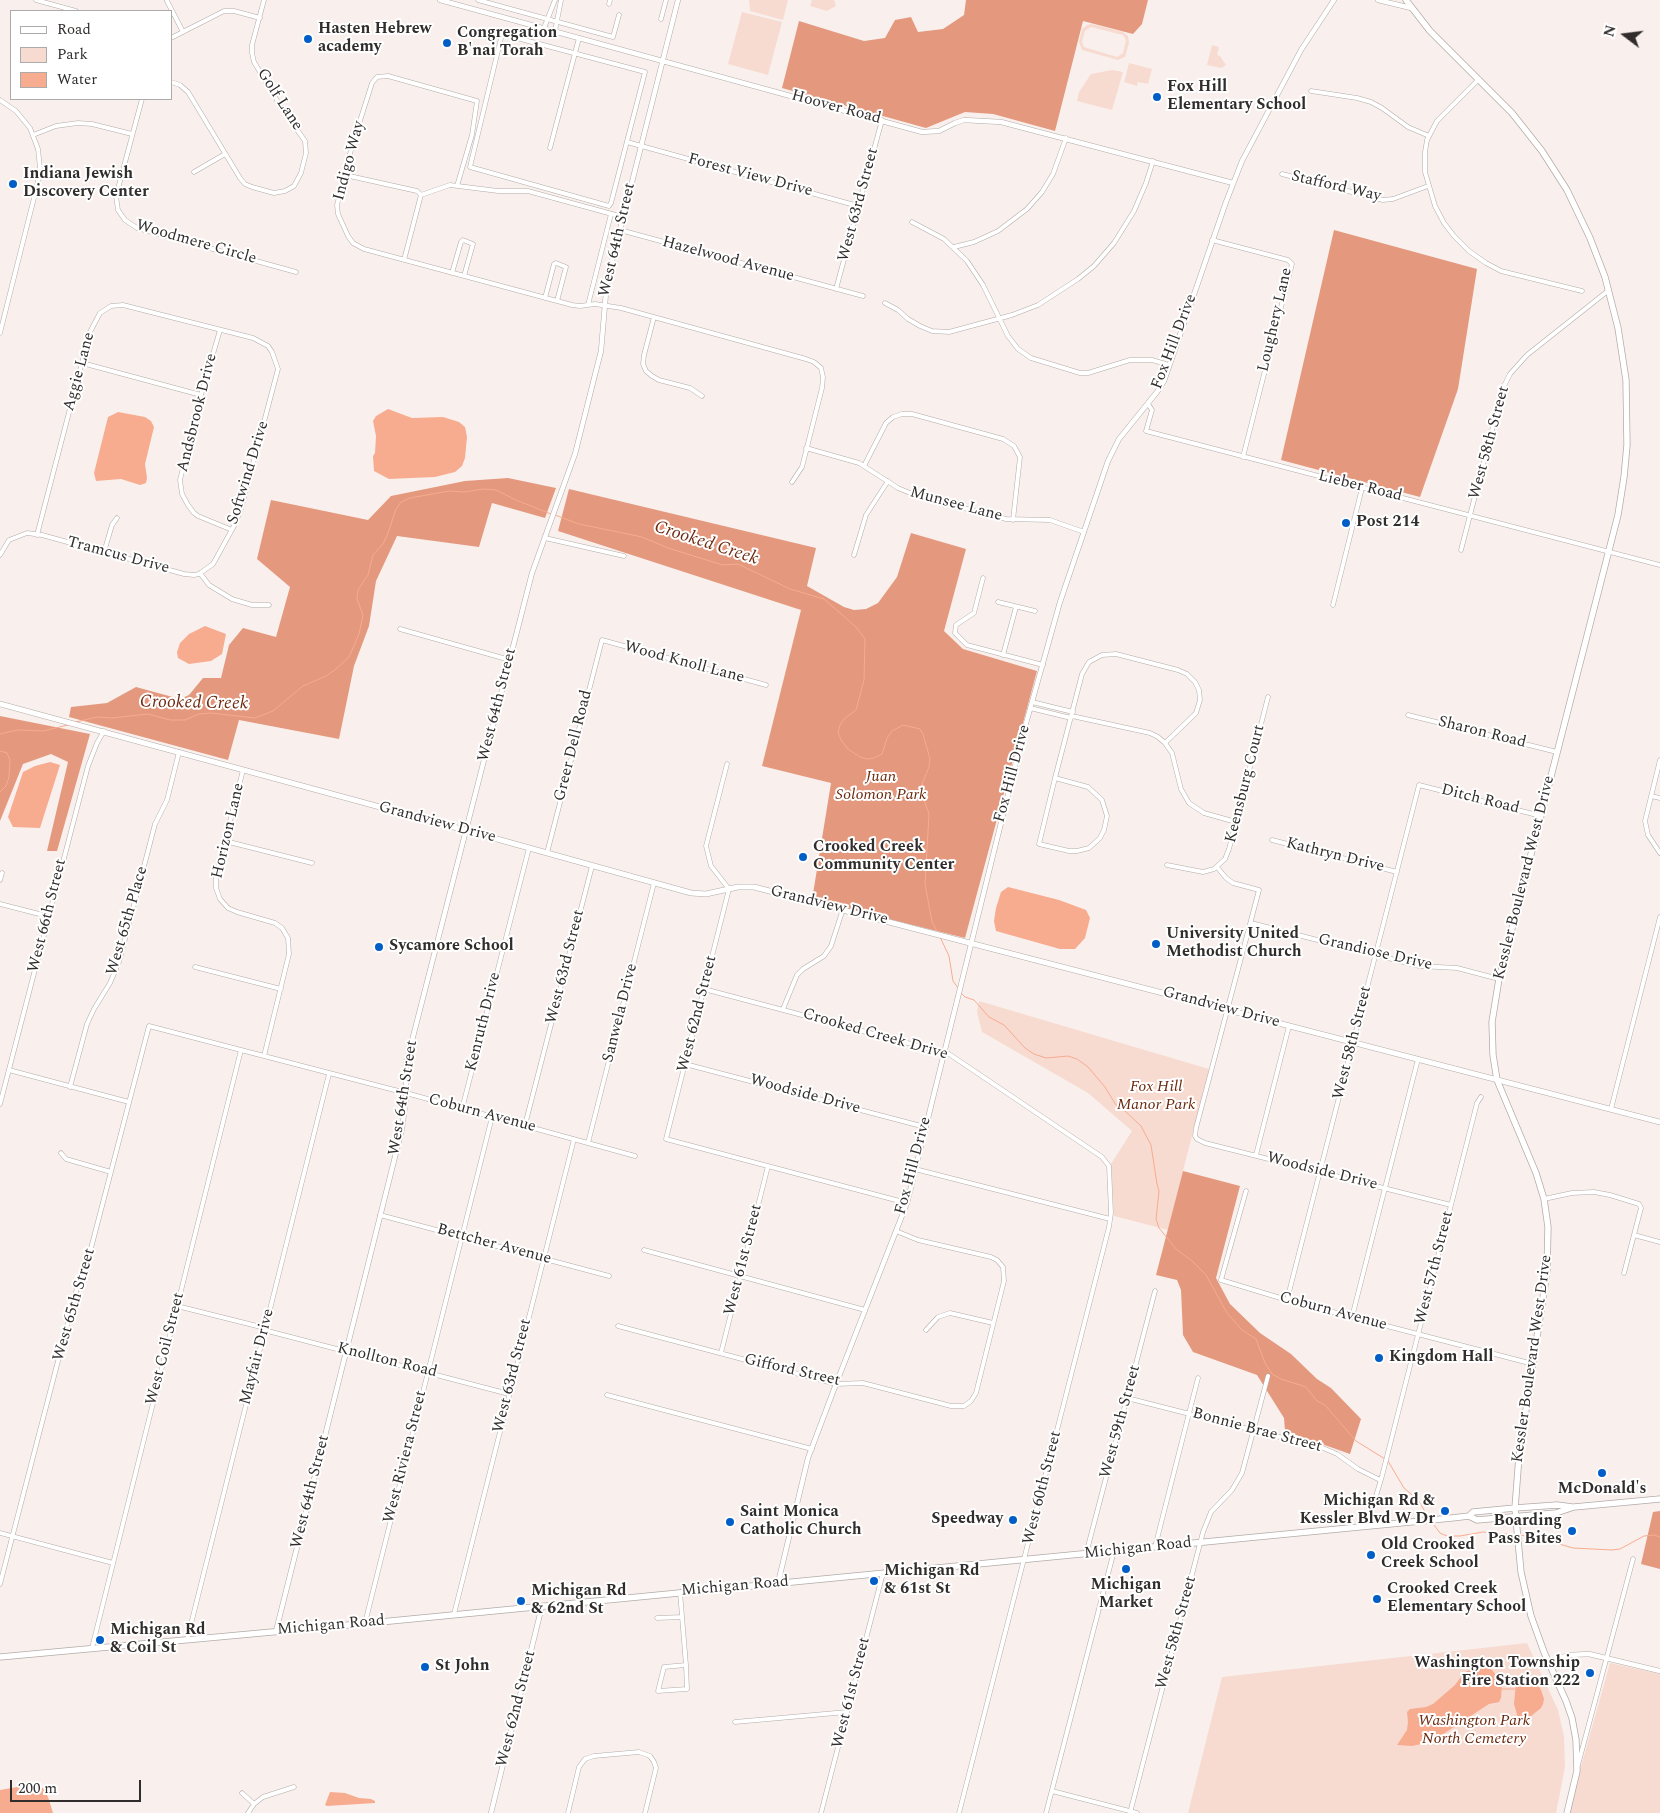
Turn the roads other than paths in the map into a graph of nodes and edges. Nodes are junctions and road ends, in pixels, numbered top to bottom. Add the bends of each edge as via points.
1 (36, 0) edge
2 (264, 0) edge
3 (440, 0) edge
4 (478, 0) edge
5 (555, 0) edge
6 (561, 0) edge
7 (666, 0) edge
8 (678, 0) edge
9 (1334, 0) edge
10 (1378, 0) edge
11 (1406, 0) edge
12 (460, 3) edge
13 (1411, 8) junction
14 (72, 10) edge
15 (172, 11) edge
16 (618, 15) dead end
17 (260, 18) junction
18 (546, 19) junction
19 (661, 19) dead end
20 (557, 22) junction
21 (544, 28) junction
22 (555, 31) junction
23 (183, 32) junction
24 (172, 38) edge
25 (579, 38) junction
26 (575, 52) junction
27 (662, 61) junction
28 (1479, 79) junction
29 (172, 82) edge
30 (1311, 91) dead end
31 (0, 100) edge
32 (142, 100) edge
33 (882, 120) junction
34 (132, 134) junction
35 (33, 136) junction
36 (1429, 136) junction
37 (1066, 138) junction
38 (627, 142) junction
39 (641, 146) junction
40 (550, 148) dead end
41 (225, 154) junction
42 (1153, 161) junction
43 (194, 172) dead end
44 (345, 174) junction
45 (1282, 174) dead end
46 (1233, 182) junction
47 (457, 186) junction
48 (1428, 186) junction
49 (421, 194) junction
50 (858, 206) junction
51 (611, 214) junction
52 (623, 217) junction
53 (912, 222) dead end
54 (620, 230) junction
55 (1212, 240) junction
56 (954, 247) junction
57 (404, 260) junction
58 (296, 272) dead end
59 (452, 273) junction
60 (464, 276) junction
61 (836, 289) junction
62 (1609, 290) junction
63 (1582, 291) dead end
64 (863, 296) dead end
65 (545, 298) junction
66 (557, 301) junction
67 (885, 303) dead end
68 (588, 305) junction
69 (603, 305) junction
70 (654, 317) junction
71 (1000, 319) junction
72 (220, 330) junction
73 (0, 333) edge
74 (277, 362) joint
75 (82, 363) junction
76 (1169, 365) junction
77 (201, 395) junction
78 (702, 396) dead end
79 (1148, 404) junction
80 (806, 448) junction
81 (1243, 457) junction
82 (864, 466) junction
83 (888, 481) junction
84 (792, 482) dead end
85 (1362, 488) junction
86 (1471, 516) junction
87 (117, 518) dead end
88 (1013, 520) junction
89 (232, 530) junction
90 (1084, 532) junction
91 (37, 535) junction
92 (545, 538) junction
93 (1461, 550) dead end
94 (104, 552) junction
95 (1609, 552) junction
96 (0, 555) edge
97 (854, 555) dead end
98 (624, 556) dead end
99 (1660, 565) edge
100 (200, 573) junction
101 (983, 578) dead end
102 (998, 602) dead end
103 (268, 605) dead end
104 (1333, 605) dead end
105 (1016, 606) junction
106 (1035, 612) dead end
107 (400, 629) dead end
108 (602, 640) joint
109 (1003, 654) junction
110 (510, 660) junction
111 (1043, 665) junction
112 (766, 685) dead end
113 (1268, 697) dead end
114 (1032, 702) junction
115 (0, 704) edge
116 (1030, 708) junction
117 (1072, 715) junction
118 (1408, 715) dead end
119 (104, 732) junction
120 (1166, 743) junction
121 (179, 752) junction
122 (1557, 752) junction
123 (1660, 760) edge
124 (727, 764) dead end
125 (243, 770) junction
126 (1055, 778) junction
127 (1419, 785) joint
128 (1651, 796) junction
129 (1660, 798) edge
130 (1541, 816) junction
131 (1236, 822) junction
132 (466, 831) junction
133 (1272, 840) dead end
134 (225, 841) junction
135 (529, 848) junction
136 (547, 852) junction
137 (1660, 853) edge
138 (312, 863) dead end
139 (1167, 865) dead end
140 (592, 866) junction
141 (1217, 867) junction
142 (1397, 872) junction
143 (2, 873) dead end
144 (0, 880) edge
145 (654, 883) junction
146 (729, 890) junction
147 (0, 904) edge
148 (843, 909) junction
149 (47, 916) junction
150 (1660, 917) edge
151 (1251, 923) junction
152 (970, 942) junction
153 (1376, 955) junction
154 (195, 967) dead end
155 (1499, 979) junction
156 (280, 989) junction
157 (704, 989) junction
158 (783, 1009) junction
159 (1228, 1010) junction
160 (149, 1026) joint
161 (1289, 1026) junction
162 (1353, 1043) junction
163 (241, 1050) junction
164 (943, 1052) junction
165 (264, 1056) junction
166 (1418, 1059) junction
167 (685, 1064) junction
168 (9, 1070) junction
169 (329, 1074) junction
170 (1497, 1080) junction
171 (70, 1087) junction
172 (406, 1093) junction
173 (1481, 1097) dead end
174 (129, 1102) junction
175 (0, 1104) edge
176 (462, 1109) junction
177 (1610, 1109) junction
178 (492, 1117) junction
179 (1660, 1122) edge
180 (525, 1126) junction
181 (925, 1127) junction
182 (574, 1139) junction
183 (588, 1143) junction
184 (60, 1153) dead end
185 (1256, 1155) junction
186 (635, 1156) dead end
187 (1106, 1160) joint
188 (768, 1166) junction
189 (915, 1169) junction
190 (111, 1172) junction
191 (1320, 1172) junction
192 (1384, 1188) junction
193 (1246, 1191) dead end
194 (1544, 1199) junction
195 (906, 1202) junction
196 (1451, 1205) junction
197 (380, 1215) junction
198 (1110, 1219) junction
199 (896, 1230) junction
200 (1634, 1235) junction
201 (461, 1237) junction
202 (1660, 1242) edge
203 (644, 1250) dead end
204 (543, 1258) junction
205 (1624, 1273) dead end
206 (609, 1276) dead end
207 (740, 1276) junction
208 (1155, 1291) dead end
209 (1287, 1300) junction
210 (177, 1306) junction
211 (865, 1310) junction
212 (1352, 1317) junction
213 (994, 1323) junction
214 (618, 1326) dead end
215 (264, 1329) junction
216 (926, 1330) dead end
217 (1418, 1335) junction
218 (346, 1351) junction
219 (721, 1353) junction
220 (1533, 1364) junction
221 (428, 1371) junction
222 (1268, 1376) dead end
223 (1198, 1378) dead end
224 (836, 1384) junction
225 (509, 1394) junction
226 (606, 1395) dead end
227 (1127, 1398) junction
228 (1190, 1414) junction
229 (1254, 1430) junction
230 (812, 1448) junction
231 (1381, 1478) junction
232 (1660, 1499) edge
233 (1574, 1507) junction
234 (1515, 1508) junction
235 (1469, 1516) junction
236 (1515, 1516) junction
237 (1367, 1526) junction
238 (0, 1533) edge
239 (12, 1536) junction
240 (1201, 1542) junction
241 (1155, 1547) junction
242 (1114, 1551) junction
243 (1086, 1554) junction
244 (1633, 1559) dead end
245 (1024, 1560) junction
246 (113, 1563) junction
247 (883, 1573) junction
248 (778, 1583) junction
249 (0, 1584) edge
250 (680, 1592) junction
251 (542, 1606) junction
252 (454, 1614) junction
253 (682, 1616) junction
254 (657, 1618) dead end
255 (365, 1623) junction
256 (276, 1631) junction
257 (187, 1640) junction
258 (92, 1648) junction
259 (0, 1657) edge
260 (1608, 1657) junction
261 (1548, 1662) junction
262 (686, 1665) junction
263 (1660, 1671) edge
264 (847, 1712) junction
265 (735, 1722) dead end
266 (1577, 1770) junction
267 (294, 1787) dead end
268 (1052, 1791) junction
269 (242, 1793) dead end
270 (254, 1804) junction
271 (491, 1812) edge
272 (1130, 1812) edge
273 (248, 1813) edge
274 (497, 1813) edge
275 (568, 1813) edge
276 (645, 1813) edge
277 (821, 1813) edge
278 (959, 1813) edge
279 (1046, 1813) edge
280 (1136, 1813) edge
281 (1567, 1813) edge

1 - 14 street
2 - 17 street, Golf Lane
3 - 12 street, Hoover Road
4 - 18 street
5 - 18 street
6 - 20 street
7 - 19 street
8 - 27 street, West 64th Street
9 - 46 street, Fox Hill Drive via 1301,50
10 - 13 street
11 - 13 main road, Kessler Boulevard West Drive
12 - 21 street, Hoover Road
13 - 28 main road, Kessler Boulevard West Drive via 1430,32
15 - 23 street
16 - 20 street via 613,37
17 - 23 street via 227,11
17 - 41 street, Golf Lane via 252,45 253,58 281,107 303,137 306,151 300,175 289,190 274,193 252,187 240,178
18 - 20 street
18 - 21 street
20 - 22 street
21 - 22 street, Hoover Road
22 - 25 street, Hoover Road
23 - 24 street
25 - 26 street
25 - 27 street, Hoover Road
26 - 38 street via 645,72
26 - 38 street via 502,34 470,167 609,206
26 - 40 street
27 - 33 street, Hoover Road
27 - 39 street, West 64th Street
28 - 36 street via 1437,121
28 - 62 main road, Kessler Boulevard West Drive via 1522,124 1559,177 1578,210
29 - 41 street via 188,92
30 - 36 street via 1371,102 1408,127
31 - 35 street via 22,117
32 - 34 street
33 - 37 street, Hoover Road via 930,133 960,121 993,121
33 - 50 street, West 63rd Street
34 - 35 street via 78,123 56,126
34 - 58 street, Woodmere Circle via 116,202 126,222
35 - 73 street via 38,151 39,178
36 - 48 street via 1424,166
37 - 42 street, Hoover Road
37 - 56 street via 1053,174 1027,209 998,231
38 - 39 street, Forest View Drive
39 - 50 street, Forest View Drive
39 - 52 street, West 64th Street
41 - 43 street
42 - 46 street, Hoover Road
42 - 71 street via 1130,220 1105,254 1078,280 1056,295
44 - 47 street, Indigo Way via 372,83 377,78 388,76 477,101 472,135
44 - 49 street
44 - 57 street, Indigo Way via 337,208 348,236 364,249
45 - 48 street, Stafford Way via 1381,199 1393,199
46 - 55 street, Fox Hill Drive
47 - 49 street
47 - 51 street via 528,191
48 - 63 street via 1447,227 1479,258 1501,270
49 - 57 street
50 - 61 street, West 63rd Street
51 - 52 street
51 - 68 street
52 - 54 street, West 64th Street
53 - 56 street
54 - 61 street, Hazelwood Avenue
54 - 69 street, West 64th Street
55 - 76 street, Fox Hill Drive
55 - 81 street, Loughery Lane via 1288,260 1292,265
56 - 71 street via 979,278
57 - 59 street
59 - 60 street
59 - 60 street via 463,240 473,244
60 - 65 street
61 - 64 street, Hazelwood Avenue
62 - 86 street, West 58th Street via 1524,358 1510,374 1503,388
62 - 95 main road, Kessler Boulevard West Drive via 1623,355 1628,420 1624,477
65 - 66 street
65 - 66 street via 555,264 566,266
66 - 68 street via 576,306
67 - 71 street via 918,325 938,332
68 - 69 street
69 - 70 street
69 - 92 street, West 64th Street via 601,351 576,454
70 - 78 street via 644,355 646,371 659,380 690,388
70 - 80 street via 806,359 821,368 824,377
71 - 76 street via 1013,342 1026,355 1038,362 1074,372 1088,373 1132,360 1152,360
72 - 74 street, Aggie Lane via 264,343
72 - 75 street, Aggie Lane via 123,305 111,306 97,316
72 - 77 street, Andsbrook Drive
74 - 89 street, Softwind Drive via 278,369 244,499
75 - 77 street
75 - 91 street, Aggie Lane
76 - 79 street, Fox Hill Drive via 1164,381
77 - 89 street, Andsbrook Drive via 180,480 182,494 198,516
79 - 81 street, Lieber Road via 1152,410 1146,431
79 - 90 street, Fox Hill Drive via 1113,449
80 - 82 street, Munsee Lane
80 - 84 street via 802,467
81 - 85 street, Lieber Road
82 - 83 street, Munsee Lane
82 - 88 street via 886,423 902,414 1003,439 1014,446 1020,459
83 - 88 street, Munsee Lane via 917,496
83 - 97 street via 866,515
85 - 86 street, Lieber Road
85 - 104 street
86 - 93 street, West 58th Street
86 - 95 street, Lieber Road
87 - 94 street
88 - 90 street, Munsee Lane via 1048,520
89 - 100 street, Softwind Drive via 213,564
90 - 111 street, Fox Hill Drive
91 - 94 street, Tramcus Drive
91 - 96 street via 18,535 9,540
92 - 98 street
92 - 110 street, West 64th Street via 532,573
94 - 100 street, Tramcus Drive via 184,574
95 - 99 street, Lieber Road
95 - 122 main road, Kessler Boulevard West Drive
100 - 103 street via 209,585 232,600
101 - 109 street via 973,614 954,631 966,645
102 - 105 street
105 - 106 street
105 - 109 street
107 - 110 street
108 - 112 street, Wood Knoll Lane
108 - 136 street, Greer Dell Road
109 - 111 street
110 - 132 street, West 64th Street
111 - 114 street, Fox Hill Drive
113 - 131 street, Keensburg Court
114 - 116 street, Fox Hill Drive
114 - 117 street
115 - 119 main road, Grandview Drive
116 - 117 street
116 - 152 street, Fox Hill Drive
117 - 120 street via 1150,733
117 - 120 street via 1083,672 1089,662 1100,655 1116,654 1181,671 1195,682 1200,704 1193,718
117 - 126 street
118 - 122 street, Sharon Road
119 - 121 main road, Grandview Drive
119 - 149 street, West 66th Street via 88,766
120 - 131 street via 1189,803 1204,813
121 - 125 main road, Grandview Drive
121 - 171 street, West 65th Place via 167,800 154,824 120,962 86,1024
122 - 130 main road, Kessler Boulevard West Drive
123 - 128 street
124 - 146 street via 706,846 711,866
125 - 132 main road, Grandview Drive
125 - 134 street, Horizon Lane
126 - 126 street via 1039,844 1069,852 1089,848 1100,838 1106,824 1102,800 1088,788
127 - 130 street, Ditch Road
127 - 142 street, West 58th Street
128 - 129 street
128 - 137 street via 1645,826
130 - 155 main road, Kessler Boulevard West Drive
131 - 141 street, Keensburg Court via 1229,852
132 - 135 main road, Grandview Drive
132 - 172 street, West 64th Street via 406,1064
133 - 142 street, Kathryn Drive
134 - 138 street
134 - 156 street, Horizon Lane via 216,878 217,893 230,909 271,921 285,932 290,950
135 - 136 main road, Grandview Drive
135 - 176 street, Kenruth Drive
136 - 140 main road, Grandview Drive
139 - 141 street via 1200,872
140 - 145 main road, Grandview Drive
140 - 180 street, West 63rd Street
141 - 151 street via 1233,883 1259,890
142 - 153 street, West 58th Street
143 - 144 street
145 - 146 main road, Grandview Drive via 698,894
145 - 183 street, Sanwela Drive
146 - 148 main road, Grandview Drive via 754,887
146 - 157 street, West 62nd Street
147 - 149 street
148 - 152 main road, Grandview Drive
148 - 158 street via 831,946 824,956 797,975
149 - 168 street, West 66th Street
150 - 177 street
151 - 153 street, Grandiose Drive
151 - 159 street
152 - 159 main road, Grandview Drive
152 - 164 street, Fox Hill Drive
153 - 155 street, Grandiose Drive via 1423,967 1457,968
153 - 162 street, West 58th Street
154 - 156 street
155 - 170 main road, Kessler Boulevard West Drive via 1492,1022
156 - 165 street, Horizon Lane
157 - 158 street, Crooked Creek Drive
157 - 167 street, West 62nd Street
158 - 164 street, Crooked Creek Drive
159 - 161 main road, Grandview Drive
159 - 185 street, Woodside Drive via 1195,1136 1205,1143
160 - 163 street, Coburn Avenue
160 - 174 street, West 65th Street
161 - 162 main road, Grandview Drive
161 - 185 street
162 - 166 main road, Grandview Drive
162 - 191 street, West 58th Street
163 - 165 street, Coburn Avenue
163 - 210 street, West Coil Street
164 - 181 street, Fox Hill Drive
164 - 187 street, Crooked Creek Drive
165 - 169 street, Coburn Avenue
166 - 170 main road, Grandview Drive
166 - 192 street
167 - 181 street, Woodside Drive
167 - 188 street, West 62nd Street via 666,1139
168 - 171 street
168 - 175 street, West 66th Street
169 - 172 street, Coburn Avenue
169 - 215 street, Mayfair Drive
170 - 177 main road, Grandview Drive
170 - 194 main road, Kessler Boulevard West Drive
171 - 174 street
172 - 176 street, Coburn Avenue
172 - 197 street, West 64th Street via 402,1130
173 - 196 street, West 57th Street
174 - 190 street, West 65th Street
176 - 178 street, Coburn Avenue
177 - 179 main road, Grandview Drive
178 - 180 street, Coburn Avenue
178 - 201 street, West Riviera Street
180 - 182 street, Coburn Avenue
181 - 189 street, Fox Hill Drive
182 - 183 street, Coburn Avenue
182 - 204 street, West 63rd Street
183 - 186 street, Coburn Avenue
184 - 190 street via 66,1159
185 - 191 street, Woodside Drive
187 - 198 street, West 60th Street via 1109,1167
188 - 195 street
188 - 207 street, West 61st Street
189 - 195 street, Fox Hill Drive
189 - 198 street
190 - 239 street, West 65th Street
191 - 192 street, Woodside Drive
191 - 209 street, West 58th Street
192 - 196 street, Woodside Drive
192 - 212 street
193 - 209 street, Coburn Avenue via 1221,1280
194 - 200 street via 1585,1192 1638,1202 1641,1208
194 - 220 main road, Kessler Boulevard West Drive via 1548,1256
195 - 199 street, Fox Hill Drive
196 - 217 street, West 57th Street
197 - 201 street, Bettcher Avenue
197 - 218 street, West 64th Street
198 - 245 street, West 60th Street
199 - 211 street, Fox Hill Drive
199 - 213 street via 918,1240 991,1257 1002,1266 1005,1277
200 - 202 street
200 - 205 street
201 - 204 street, Bettcher Avenue
201 - 221 street, West Riviera Street
203 - 207 street
204 - 206 street, Bettcher Avenue
204 - 225 street, West 63rd Street
207 - 211 street
207 - 219 street, West 61st Street
208 - 227 street, West 59th Street
209 - 212 street, Coburn Avenue
210 - 215 street, Knollton Road
210 - 246 street, West Coil Street
211 - 224 street, Fox Hill Drive
212 - 217 street, Coburn Avenue
213 - 216 street via 950,1313 938,1317
213 - 224 street, Gifford Street via 976,1393 967,1404 953,1407 863,1383
214 - 219 street, Gifford Street
215 - 218 street, Knollton Road
215 - 257 street, Mayfair Drive
217 - 220 street, Coburn Avenue
217 - 231 street, West 57th Street
218 - 221 street, Knollton Road
218 - 256 street, West 64th Street
219 - 224 street, Gifford Street
220 - 234 main road, Kessler Boulevard West Drive
221 - 225 street, Knollton Road
221 - 255 street, West Riviera Street
222 - 229 street, West 58th Street
223 - 228 street
224 - 230 street, Fox Hill Drive
225 - 252 street, West 63rd Street
226 - 230 street
227 - 228 street, Bonnie Brae Street
227 - 243 street, West 59th Street
228 - 229 street, Bonnie Brae Street
228 - 241 street
229 - 231 street, Bonnie Brae Street via 1329,1450 1354,1467
229 - 240 street, West 58th Street via 1240,1477 1212,1512
230 - 248 street, Fox Hill Drive
231 - 237 street, West 57th Street
232 - 233 main road, Michigan Road
233 - 234 main road, Michigan Road
233 - 236 main road, Michigan Road
234 - 235 main road, Michigan Road via 1473,1512
234 - 236 main road, Kessler Boulevard West Drive
235 - 236 main road, Michigan Road via 1477,1520
235 - 237 main road, Michigan Road
236 - 261 main road, Kessler Boulevard West Drive via 1527,1602
237 - 240 main road, Michigan Road
238 - 239 street
239 - 246 street
239 - 249 street, West 65th Street
240 - 241 main road, Michigan Road
240 - 272 street, West 58th Street
241 - 242 main road, Michigan Road
242 - 243 main road, Michigan Road
242 - 268 street
243 - 245 main road, Michigan Road
244 - 260 street
245 - 247 main road, Michigan Road
245 - 278 street, West 60th Street
246 - 258 street, West Coil Street
247 - 248 main road, Michigan Road
247 - 264 street, West 61st Street
248 - 250 main road, Michigan Road
250 - 251 main road, Michigan Road
250 - 253 street
251 - 252 main road, Michigan Road
251 - 271 street, West 62nd Street
252 - 255 main road, Michigan Road
253 - 254 street
253 - 262 street
255 - 256 main road, Michigan Road
256 - 257 main road, Michigan Road
257 - 258 main road, Michigan Road
258 - 259 main road, Michigan Road
260 - 261 street via 1576,1654
260 - 263 street
260 - 266 street
261 - 266 main road, Kessler Boulevard West Drive via 1572,1718
262 - 262 street via 664,1667 658,1691 687,1689
264 - 265 street
264 - 277 street, West 61st Street
266 - 281 main road, Kessler Boulevard West Drive
267 - 270 street via 266,1796
268 - 272 street
268 - 279 street
269 - 270 street
270 - 273 street
271 - 274 street
272 - 280 street
275 - 276 street via 579,1767 584,1760 594,1756 640,1752 650,1756 656,1766

